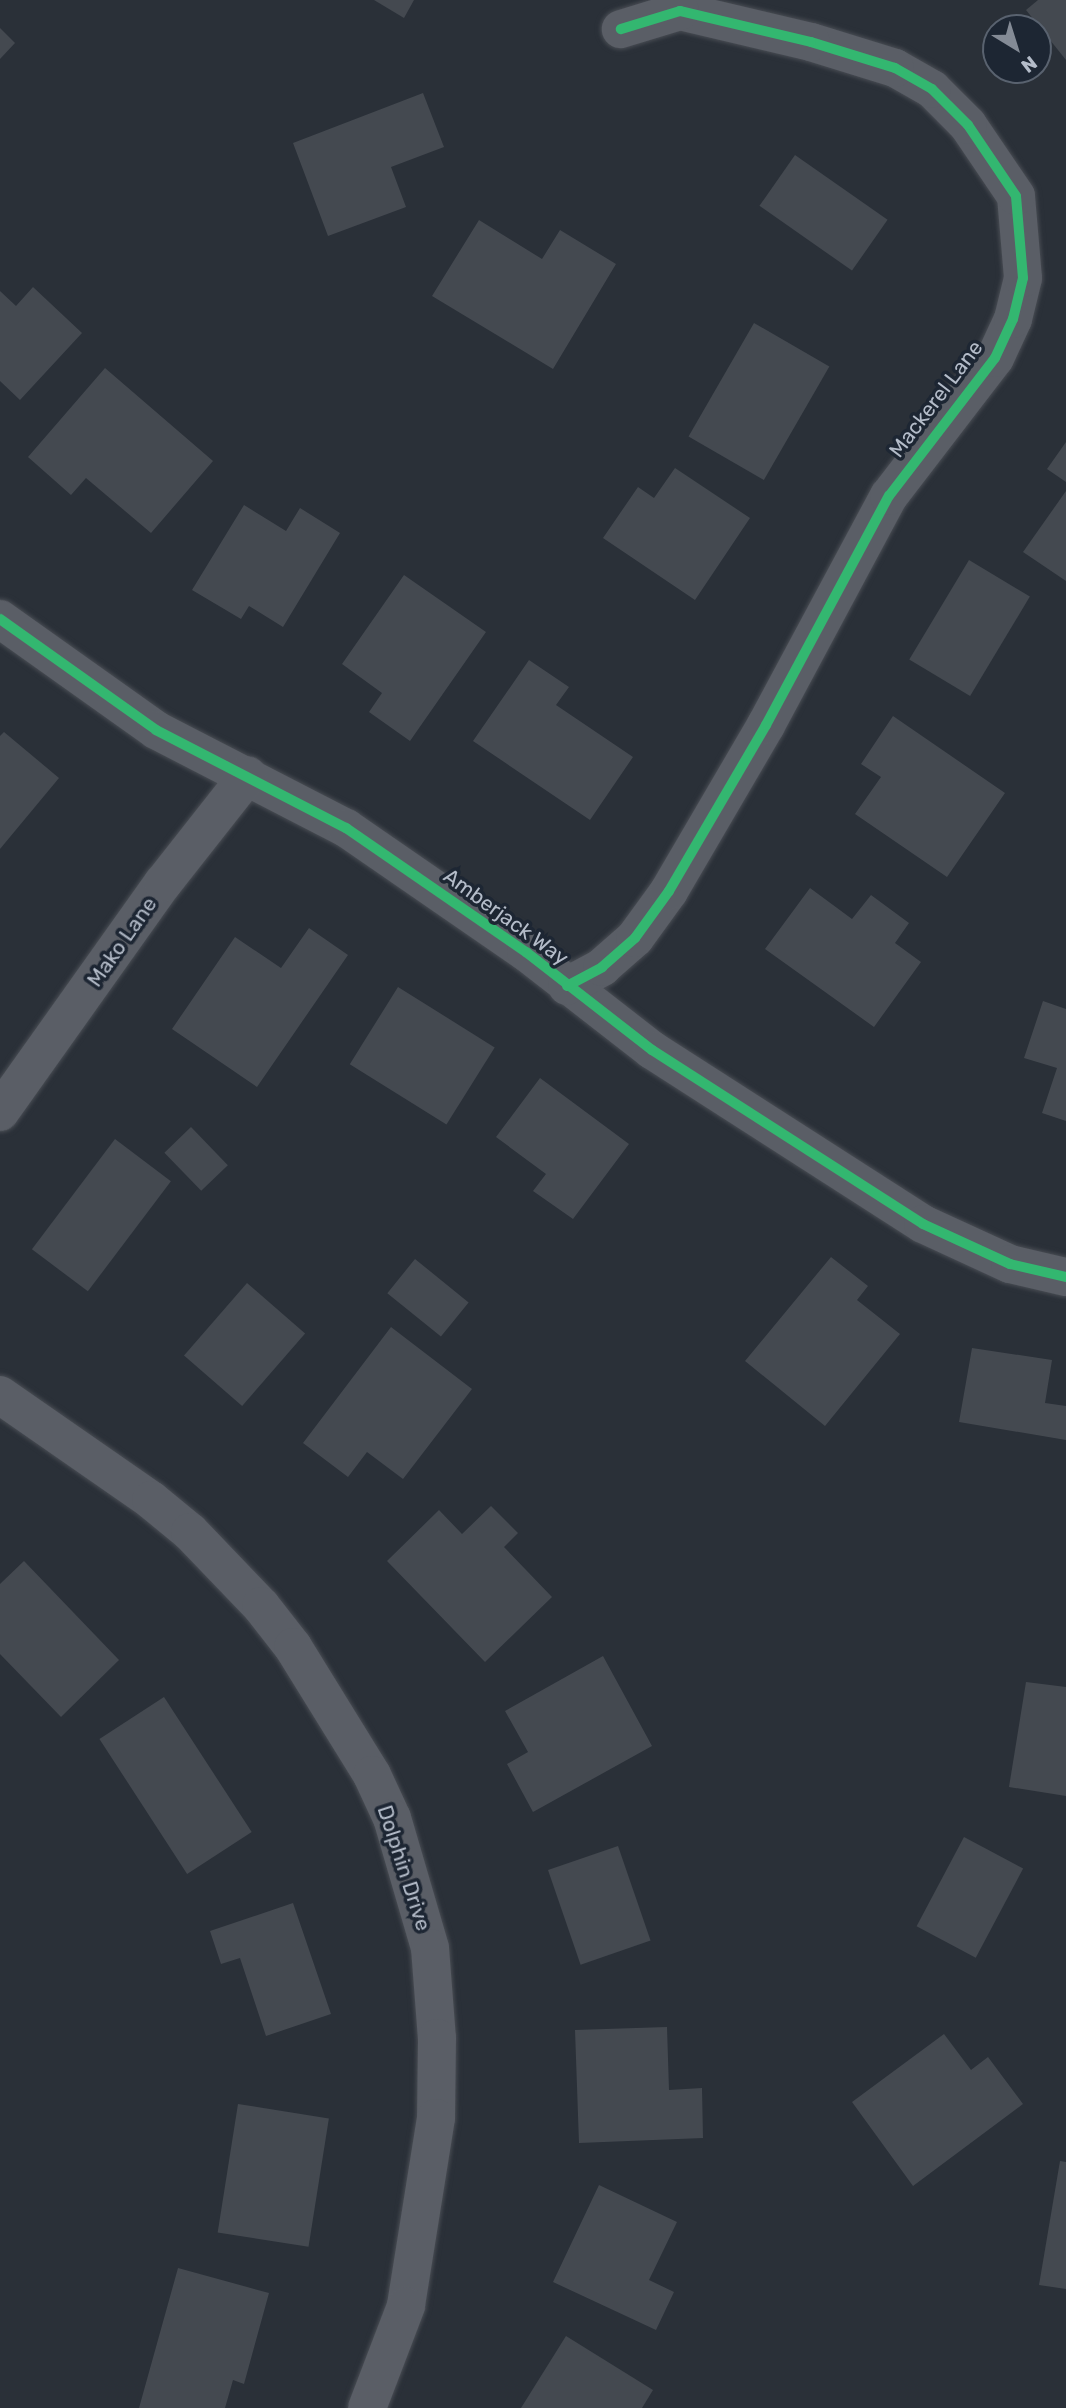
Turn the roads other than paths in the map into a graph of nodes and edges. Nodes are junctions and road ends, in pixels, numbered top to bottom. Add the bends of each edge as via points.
1 (621, 29) dead end
2 (0, 618) edge
3 (248, 775) junction
4 (567, 986) junction
5 (0, 1112) edge
6 (1066, 1277) edge
7 (0, 1395) edge
8 (367, 2408) edge

1 - 4 street, Mackerel Lane via 680,11 811,42 895,68 932,89 968,125 1016,196 1023,278 1013,319 995,358 889,496 766,725 669,891 635,938 602,967
2 - 3 street, Amberjack Way via 156,730
3 - 4 street, Amberjack Way via 345,828 526,952
3 - 5 street, Mako Lane via 163,883
4 - 6 street, Amberjack Way via 652,1050 923,1224 1010,1264
7 - 8 street, Dolphin Drive via 160,1508 261,1606 372,1774 392,1818 429,1948 437,2038 436,2118 406,2306

